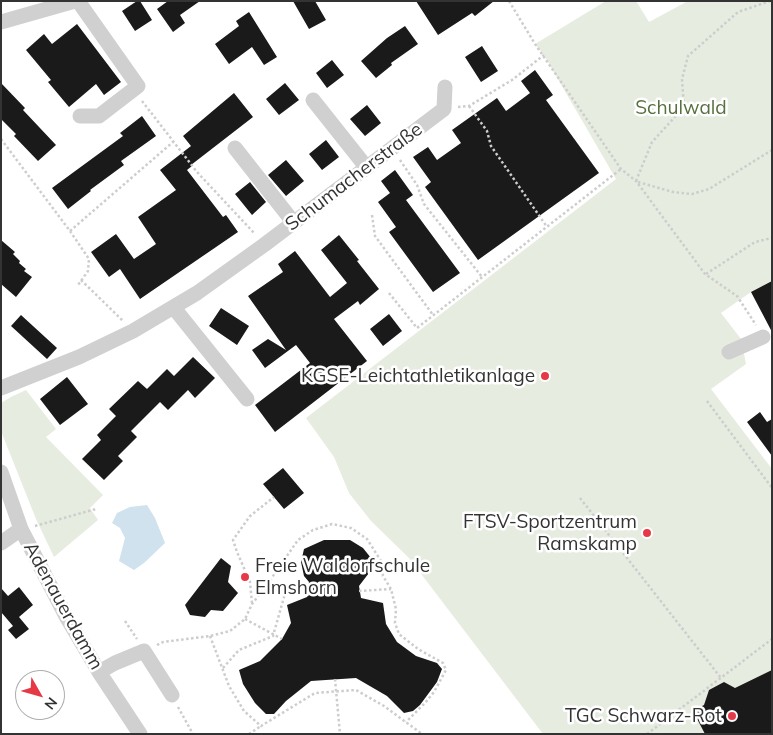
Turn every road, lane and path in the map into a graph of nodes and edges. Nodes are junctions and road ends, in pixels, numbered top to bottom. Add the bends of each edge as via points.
1 (77, 1) edge
2 (509, 1) edge
3 (770, 1) edge
4 (58, 4) edge
5 (1, 22) edge
6 (544, 55) junction
7 (138, 86) junction
8 (445, 86) dead end
9 (313, 100) dead end
10 (469, 106) junction
11 (444, 109) junction
12 (80, 116) dead end
13 (1, 139) edge
14 (173, 142) junction
15 (235, 148) dead end
16 (392, 149) junction
17 (772, 150) edge
18 (367, 168) junction
19 (621, 169) junction
20 (636, 181) junction
21 (372, 216) dead end
22 (294, 223) junction
23 (547, 227) junction
24 (70, 231) junction
25 (772, 238) edge
26 (264, 246) junction
27 (706, 274) junction
28 (482, 277) junction
29 (81, 280) junction
30 (78, 285) dead end
31 (389, 293) dead end
32 (174, 308) junction
33 (433, 315) junction
34 (133, 331) junction
35 (763, 337) joint
36 (729, 352) dead end
37 (1, 388) edge
38 (247, 400) dead end
39 (707, 401) dead end
40 (1, 472) edge
41 (772, 488) edge
42 (274, 497) dead end
43 (580, 498) dead end
44 (96, 509) dead end
45 (21, 529) junction
46 (1, 543) edge
47 (392, 589) junction
48 (264, 590) junction
49 (286, 590) junction
50 (308, 590) dead end
51 (360, 591) dead end
52 (252, 604) junction
53 (245, 619) junction
54 (125, 621) dead end
55 (210, 636) junction
56 (273, 636) junction
57 (282, 639) dead end
58 (772, 639) edge
59 (144, 651) junction
60 (222, 668) junction
61 (98, 672) junction
62 (721, 678) junction
63 (335, 679) dead end
64 (335, 690) junction
65 (172, 695) joint
66 (406, 722) junction
67 (261, 726) junction
68 (140, 734) edge
69 (193, 734) edge
70 (249, 734) edge
71 (340, 734) edge
72 (422, 734) edge
73 (647, 734) edge

1 - 4 street
1 - 7 street
2 - 6 path
3 - 20 path via 738,12 688,56 682,79 684,107 652,142
4 - 5 street
6 - 10 path via 512,80
6 - 19 path
7 - 12 street via 99,116
7 - 14 path via 139,96
8 - 11 street
9 - 18 street
10 - 11 path
10 - 23 path via 487,131 491,146
11 - 16 street, Schumacherstraße
13 - 24 path
14 - 24 path
14 - 26 path
15 - 22 street
16 - 18 street, Schumacherstraße
16 - 28 path via 416,185 424,204
17 - 20 path via 709,189 692,194
18 - 22 street, Schumacherstraße
19 - 20 path
19 - 23 path
20 - 27 path
21 - 33 path via 375,236
22 - 26 street, Schumacherstraße
23 - 28 path
24 - 29 path via 89,259 88,272
25 - 27 path via 755,242
26 - 32 street, Schumacherstraße
27 - 35 path via 737,296
28 - 33 path
29 - 30 path
29 - 34 path
31 - 33 path via 417,328
32 - 34 street, Schumacherstraße
32 - 38 street
34 - 37 street, Schumacherstraße via 58,367
35 - 36 street
39 - 41 path
40 - 45 street, Adenauerdamm
42 - 52 path via 250,516 233,540 250,582
43 - 62 path
44 - 45 path
45 - 46 street
45 - 61 street, Adenauerdamm
47 - 48 path via 382,576 381,561 367,539 351,528 332,524 313,530 298,540
47 - 51 path
47 - 66 path via 399,634 443,663 446,670 434,692
48 - 49 path
48 - 52 path
49 - 50 path
49 - 56 path
52 - 53 path
53 - 55 path via 230,631
53 - 56 path
54 - 59 path
55 - 59 path via 162,642
55 - 60 path
56 - 57 path
56 - 60 path via 239,650
58 - 62 path
59 - 61 street
59 - 65 street
60 - 67 path via 244,711
61 - 68 street, Adenauerdamm
62 - 73 path
63 - 64 path
64 - 66 path via 356,690
64 - 67 path via 315,692
64 - 71 path
65 - 69 path
66 - 72 path
67 - 70 path

